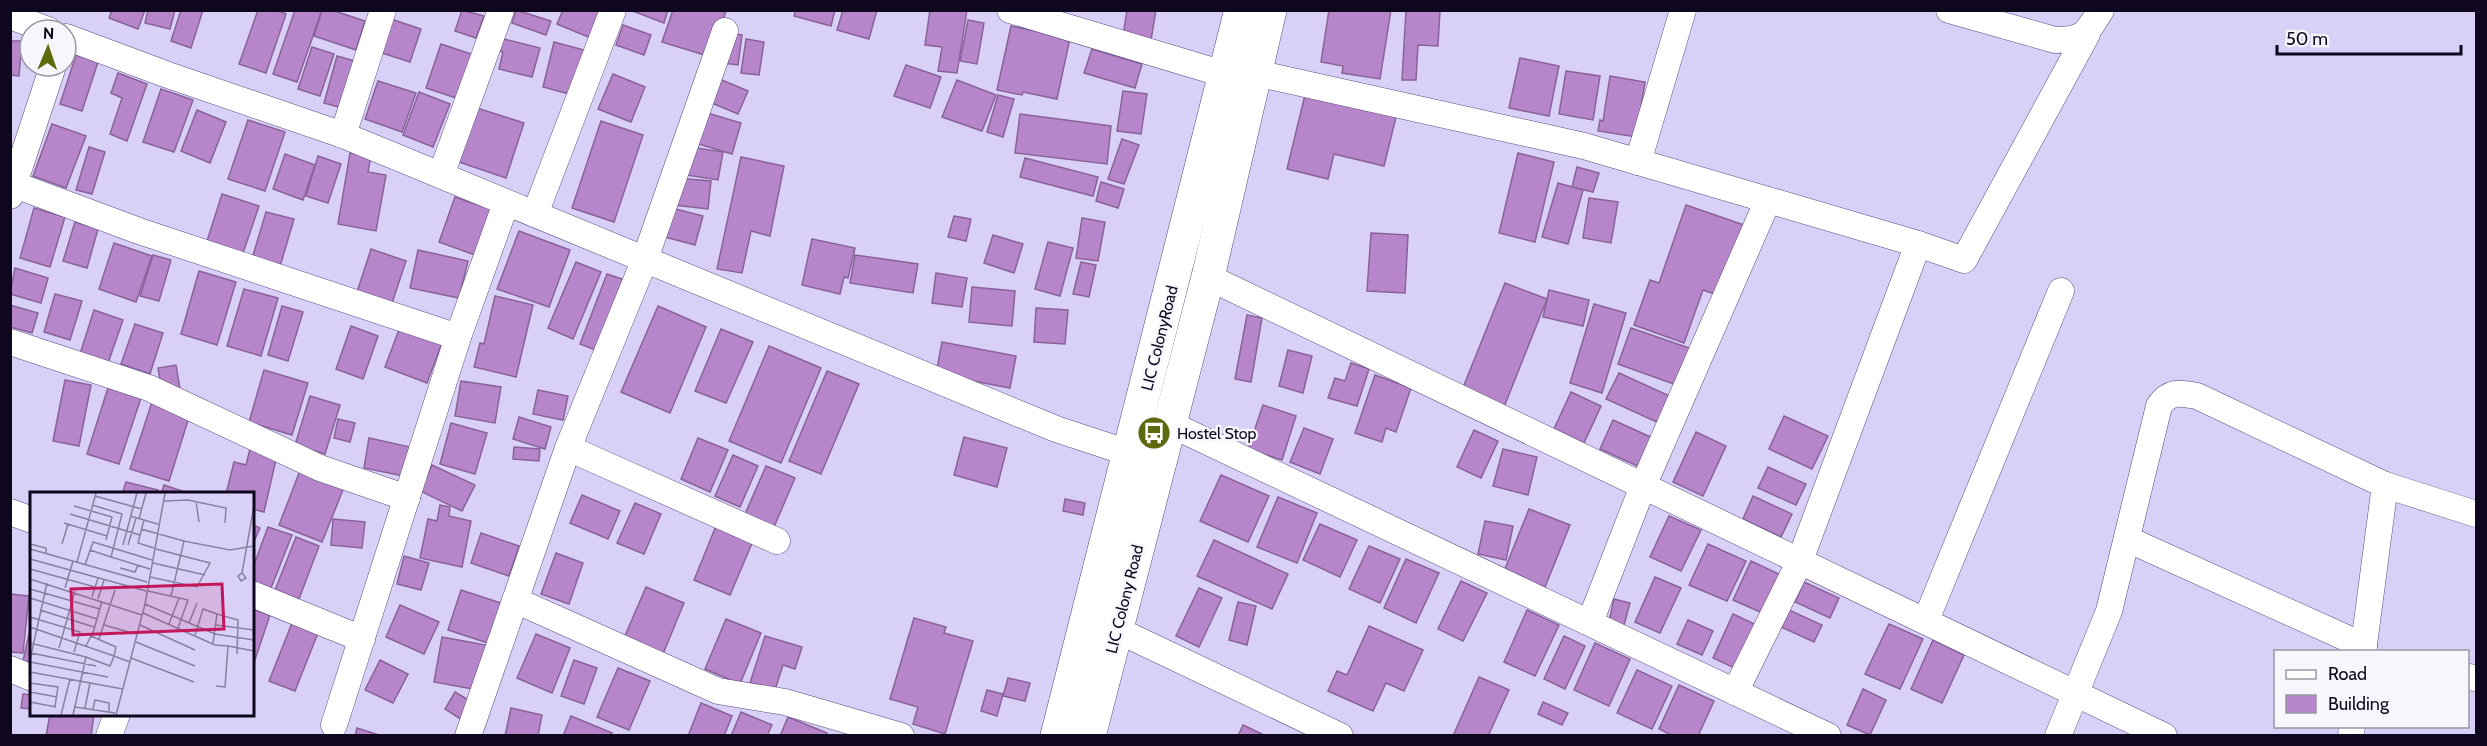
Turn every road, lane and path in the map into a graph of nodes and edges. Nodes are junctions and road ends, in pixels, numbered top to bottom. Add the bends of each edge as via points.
1 (383, 10) edge
2 (501, 10) edge
3 (613, 10) edge
4 (1010, 10) edge
5 (1241, 10) edge
6 (1270, 10) edge
7 (1683, 10) edge
8 (1948, 10) edge
9 (2101, 10) edge
10 (725, 31) dead end
11 (2086, 34) junction
12 (78, 41) edge
13 (1242, 74) junction
14 (49, 78) edge
15 (343, 135) junction
16 (1638, 162) junction
17 (441, 175) junction
18 (12, 188) edge
19 (1768, 200) junction
20 (506, 203) junction
21 (535, 214) junction
22 (1918, 244) junction
23 (645, 259) junction
24 (1208, 278) junction
25 (2061, 291) dead end
26 (458, 337) junction
27 (10, 342) edge
28 (1170, 424) junction
29 (568, 448) junction
30 (1145, 458) junction
31 (2385, 485) junction
32 (1643, 486) junction
33 (407, 498) junction
34 (10, 512) edge
35 (2476, 514) edge
36 (30, 518) edge
37 (2127, 539) junction
38 (777, 541) dead end
39 (1799, 563) junction
40 (254, 595) edge
41 (515, 600) junction
42 (1926, 620) junction
43 (1590, 622) junction
44 (1117, 630) junction
45 (362, 639) junction
46 (2364, 649) edge
47 (10, 669) edge
48 (30, 677) edge
49 (1735, 692) junction
50 (2076, 692) junction
51 (116, 716) edge
52 (334, 724) dead end
53 (109, 735) edge
54 (468, 735) edge
55 (901, 735) edge
56 (1057, 735) edge
57 (1089, 735) edge
58 (1340, 735) edge
59 (1828, 735) edge
60 (2058, 735) edge
61 (2164, 735) edge

1 - 15 street
2 - 17 street
3 - 21 street
4 - 13 street
5 - 13 main road, LIC ColonyRoad
6 - 13 main road, LIC ColonyRoad
7 - 16 street
8 - 11 street via 2055,40 2073,40
9 - 11 street
10 - 23 street
11 - 22 street via 1964,260
12 - 15 street
13 - 16 street via 1584,146
13 - 24 main road, LIC ColonyRoad
13 - 30 main road, LIC ColonyRoad
14 - 18 street
15 - 17 street
16 - 19 street
17 - 20 street
18 - 26 street
19 - 22 street
19 - 32 street
20 - 21 street
20 - 26 street
21 - 23 street
22 - 39 street
23 - 29 street
23 - 30 street via 1056,429
24 - 28 main road, LIC ColonyRoad
24 - 32 street
25 - 42 street
26 - 33 street
27 - 33 street via 149,388 320,468
28 - 30 main road, LIC ColonyRoad
28 - 43 street
29 - 38 street
29 - 41 street
30 - 44 main road, LIC Colony Road
30 - 56 main road, LIC ColonyRoad
31 - 35 street
31 - 37 street via 2197,396 2176,392 2165,397 2159,406
31 - 46 street
32 - 39 street
32 - 43 street
33 - 45 street
34 - 36 street
37 - 46 street
37 - 50 street via 2109,611
39 - 42 street
39 - 49 street
40 - 45 street
41 - 54 street
41 - 55 street via 718,691 785,702
42 - 50 street
43 - 49 street
44 - 57 main road, LIC Colony Road
44 - 58 street
45 - 52 street
47 - 48 street
49 - 59 street
50 - 60 street
50 - 61 street
51 - 53 street

